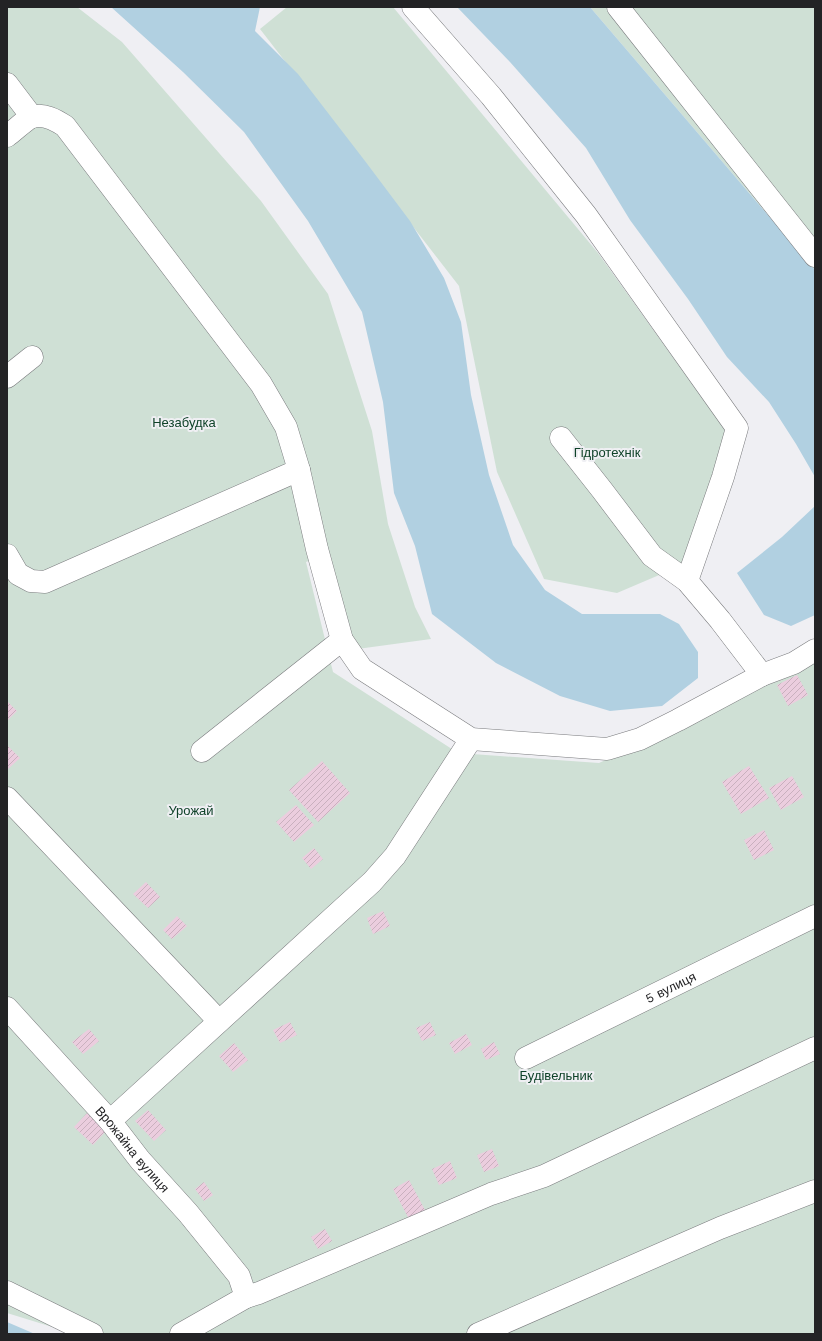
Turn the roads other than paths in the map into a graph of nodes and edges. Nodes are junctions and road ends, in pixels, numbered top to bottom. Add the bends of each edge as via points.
1 (413, 7) edge
2 (618, 7) edge
3 (7, 84) edge
4 (32, 117) junction
5 (7, 136) edge
6 (815, 256) edge
7 (32, 356) dead end
8 (7, 377) edge
9 (561, 438) dead end
10 (299, 470) junction
11 (7, 555) edge
12 (687, 581) junction
13 (342, 640) junction
14 (815, 650) edge
15 (762, 675) junction
16 (470, 739) junction
17 (202, 751) dead end
18 (7, 798) edge
19 (815, 916) edge
20 (7, 1008) edge
21 (219, 1021) junction
22 (815, 1048) edge
23 (526, 1058) dead end
24 (110, 1121) junction
25 (815, 1191) edge
26 (7, 1292) edge
27 (246, 1297) junction
28 (204, 1327) edge
29 (92, 1334) edge
30 (181, 1334) edge
31 (478, 1334) edge

1 - 12 street via 491,96 586,215 738,428
2 - 6 street
3 - 4 street
4 - 5 street
4 - 10 street via 43,116 65,126 261,384 286,427
7 - 8 street
9 - 12 street via 652,556
10 - 11 street via 45,582 31,581 18,574
10 - 13 street
12 - 15 street
13 - 16 street via 362,670
13 - 17 street
14 - 15 street
15 - 16 street via 640,739 607,749
16 - 21 street via 395,856 372,882
18 - 21 street
19 - 23 street, 5 вулиця
20 - 24 street, Врожайна вулиця
21 - 24 street
22 - 27 street via 544,1176 491,1194
24 - 27 street, Врожайна вулиця via 239,1276
25 - 31 street via 720,1228
26 - 29 street
27 - 28 street
28 - 30 street

